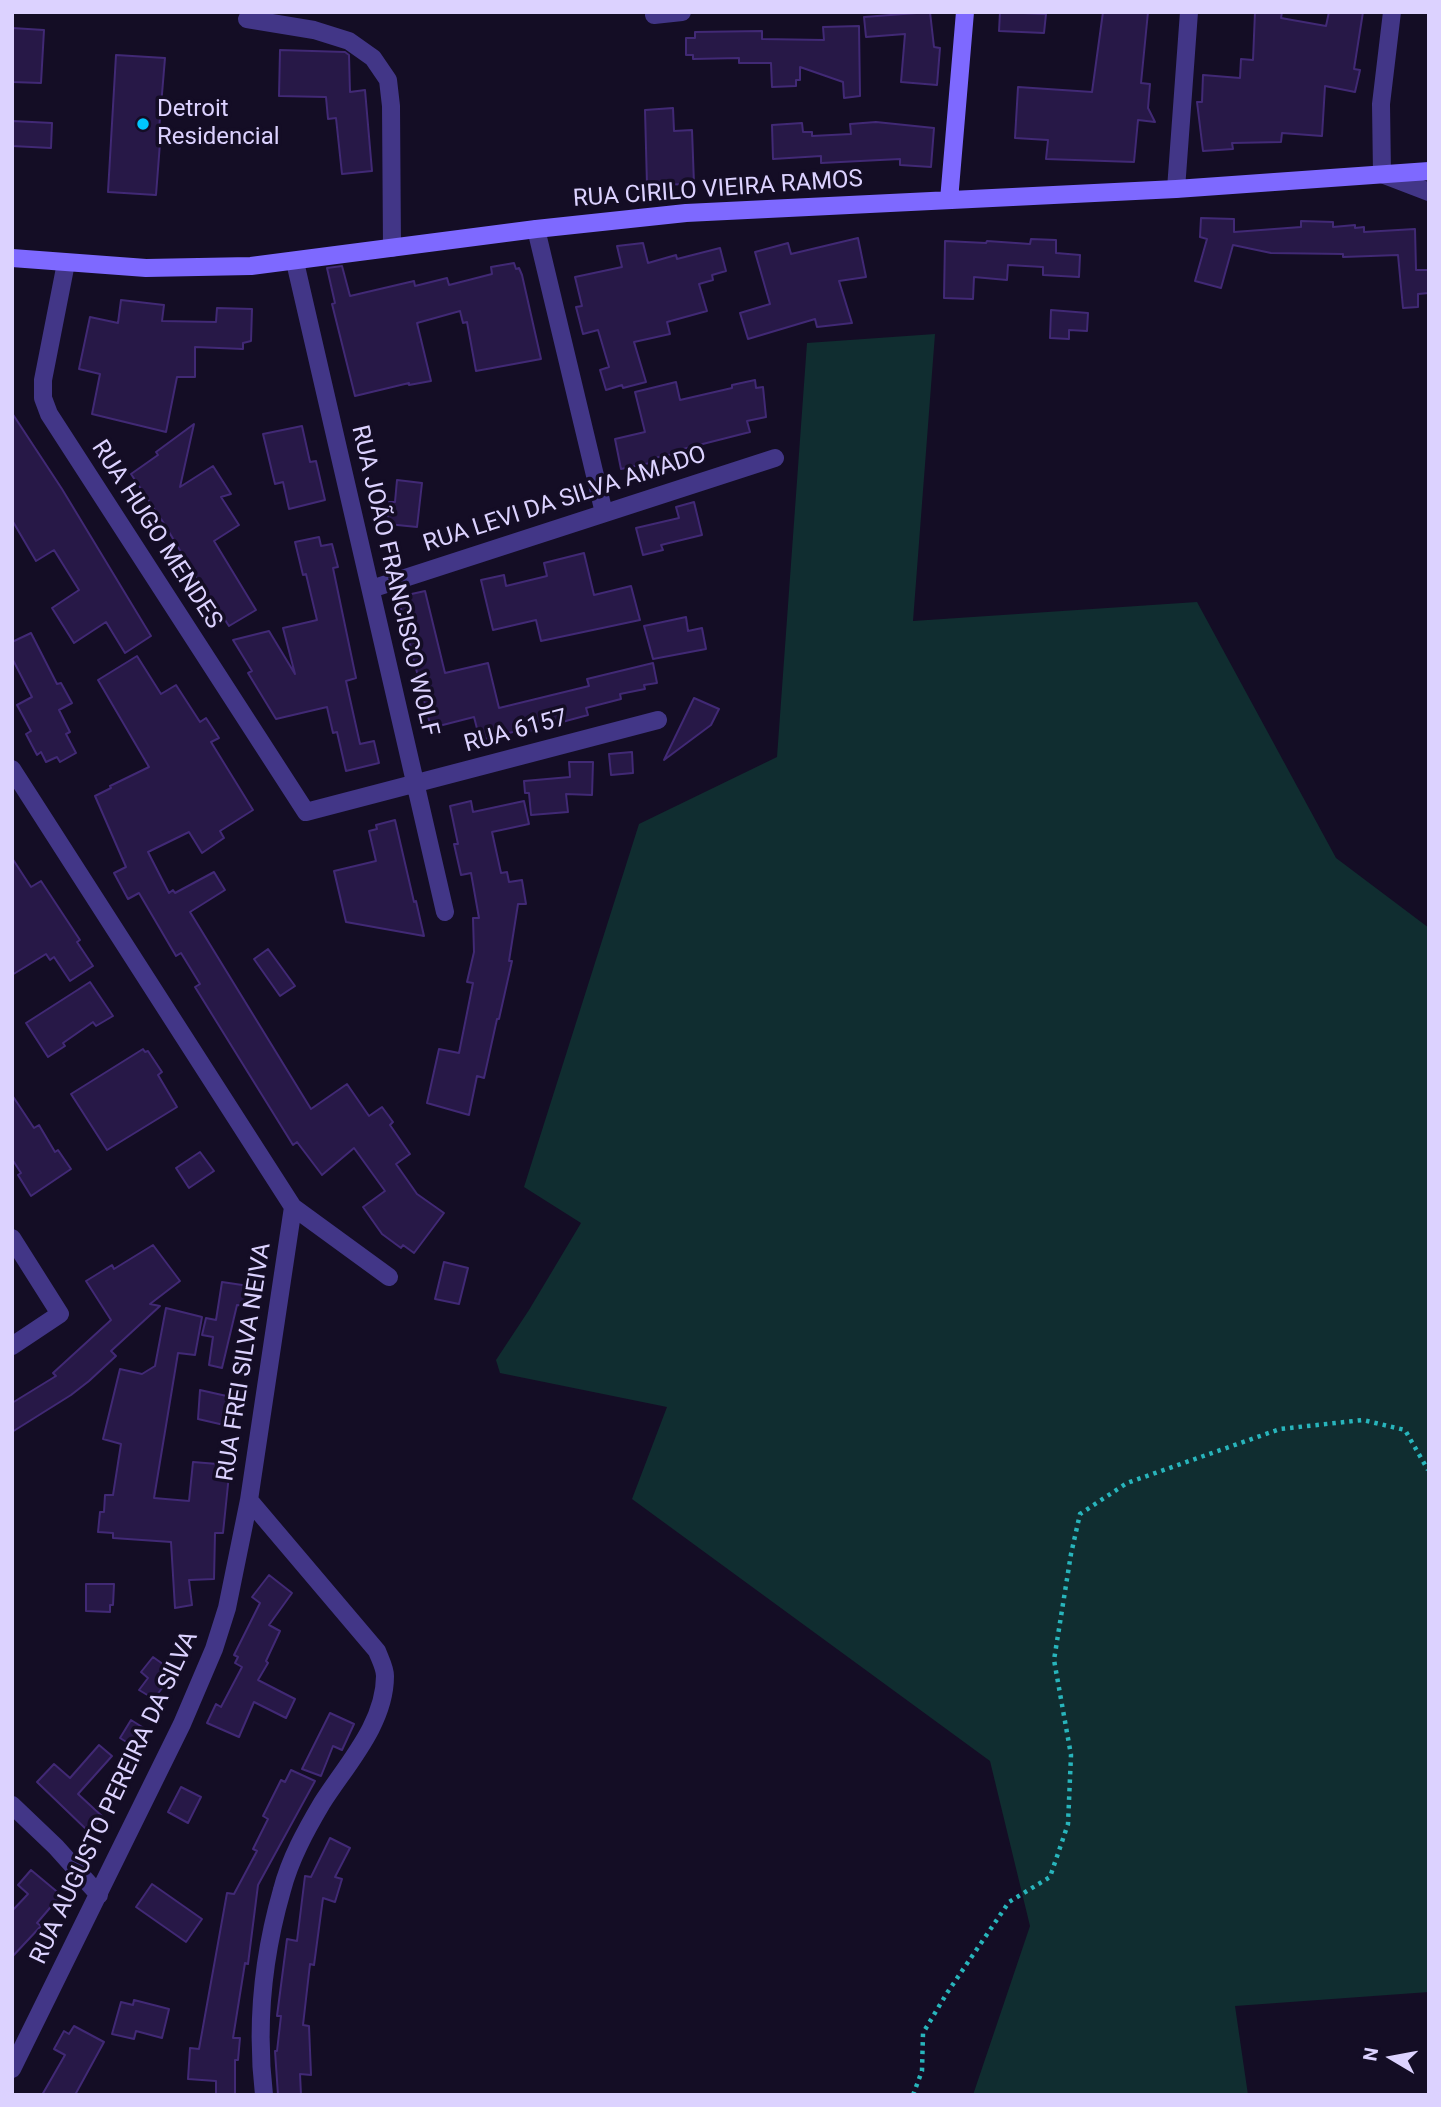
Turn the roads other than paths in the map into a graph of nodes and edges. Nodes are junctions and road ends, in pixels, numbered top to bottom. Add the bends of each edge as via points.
1 (682, 12) edge
2 (965, 12) edge
3 (1189, 12) edge
4 (1392, 12) edge
5 (654, 15) dead end
6 (247, 19) dead end
7 (1429, 171) edge
8 (1382, 174) junction
9 (1176, 189) junction
10 (1429, 192) edge
11 (949, 200) junction
12 (536, 229) junction
13 (392, 248) junction
14 (12, 258) edge
15 (295, 262) junction
16 (66, 263) junction
17 (775, 458) dead end
18 (604, 513) junction
19 (371, 589) junction
20 (658, 720) dead end
21 (12, 769) edge
22 (415, 784) junction
23 (306, 812) joint
24 (445, 912) dead end
25 (293, 1207) junction
26 (12, 1238) edge
27 (389, 1277) dead end
28 (12, 1346) edge
29 (249, 1500) junction
30 (12, 1805) edge
31 (99, 1895) junction
32 (12, 2069) edge
33 (264, 2095) edge

1 - 5 street
2 - 11 main road
3 - 9 street
4 - 8 street via 1381,104
6 - 13 street via 349,41 373,58 388,80
7 - 8 main road, RUA CIRILO VIEIRA RAMOS
8 - 9 main road, RUA CIRILO VIEIRA RAMOS
8 - 10 street
9 - 11 main road, RUA CIRILO VIEIRA RAMOS
11 - 12 main road, RUA CIRILO VIEIRA RAMOS via 686,214
12 - 13 main road, RUA CIRILO VIEIRA RAMOS
12 - 18 street
13 - 15 main road, RUA CIRILO VIEIRA RAMOS
14 - 16 main road, RUA CIRILO VIEIRA RAMOS
15 - 16 main road, RUA CIRILO VIEIRA RAMOS via 194,268
15 - 19 street, RUA JOÃO FRANCISCO WOLF
16 - 23 street, RUA HUGO MENDES via 43,380 49,414
17 - 18 street, RUA LEVI DA SILVA AMADO
18 - 19 street, RUA LEVI DA SILVA AMADO
19 - 22 street, RUA JOÃO FRANCISCO WOLF
20 - 22 street, RUA 6157
21 - 25 street
22 - 23 street, RUA 6157
22 - 24 street, RUA JOÃO FRANCISCO WOLF
25 - 27 street
25 - 29 street, RUA FREI SILVA NEIVA
26 - 28 street via 60,1314
29 - 31 street, RUA AUGUSTO PEREIRA DA SILVA via 214,1649
29 - 33 street, RUA FREI SILVA NEIVA via 377,1651 385,1674 371,1729 321,1805 282,1889 265,1966 261,2021
30 - 31 street
31 - 32 street, RUA AUGUSTO PEREIRA DA SILVA

